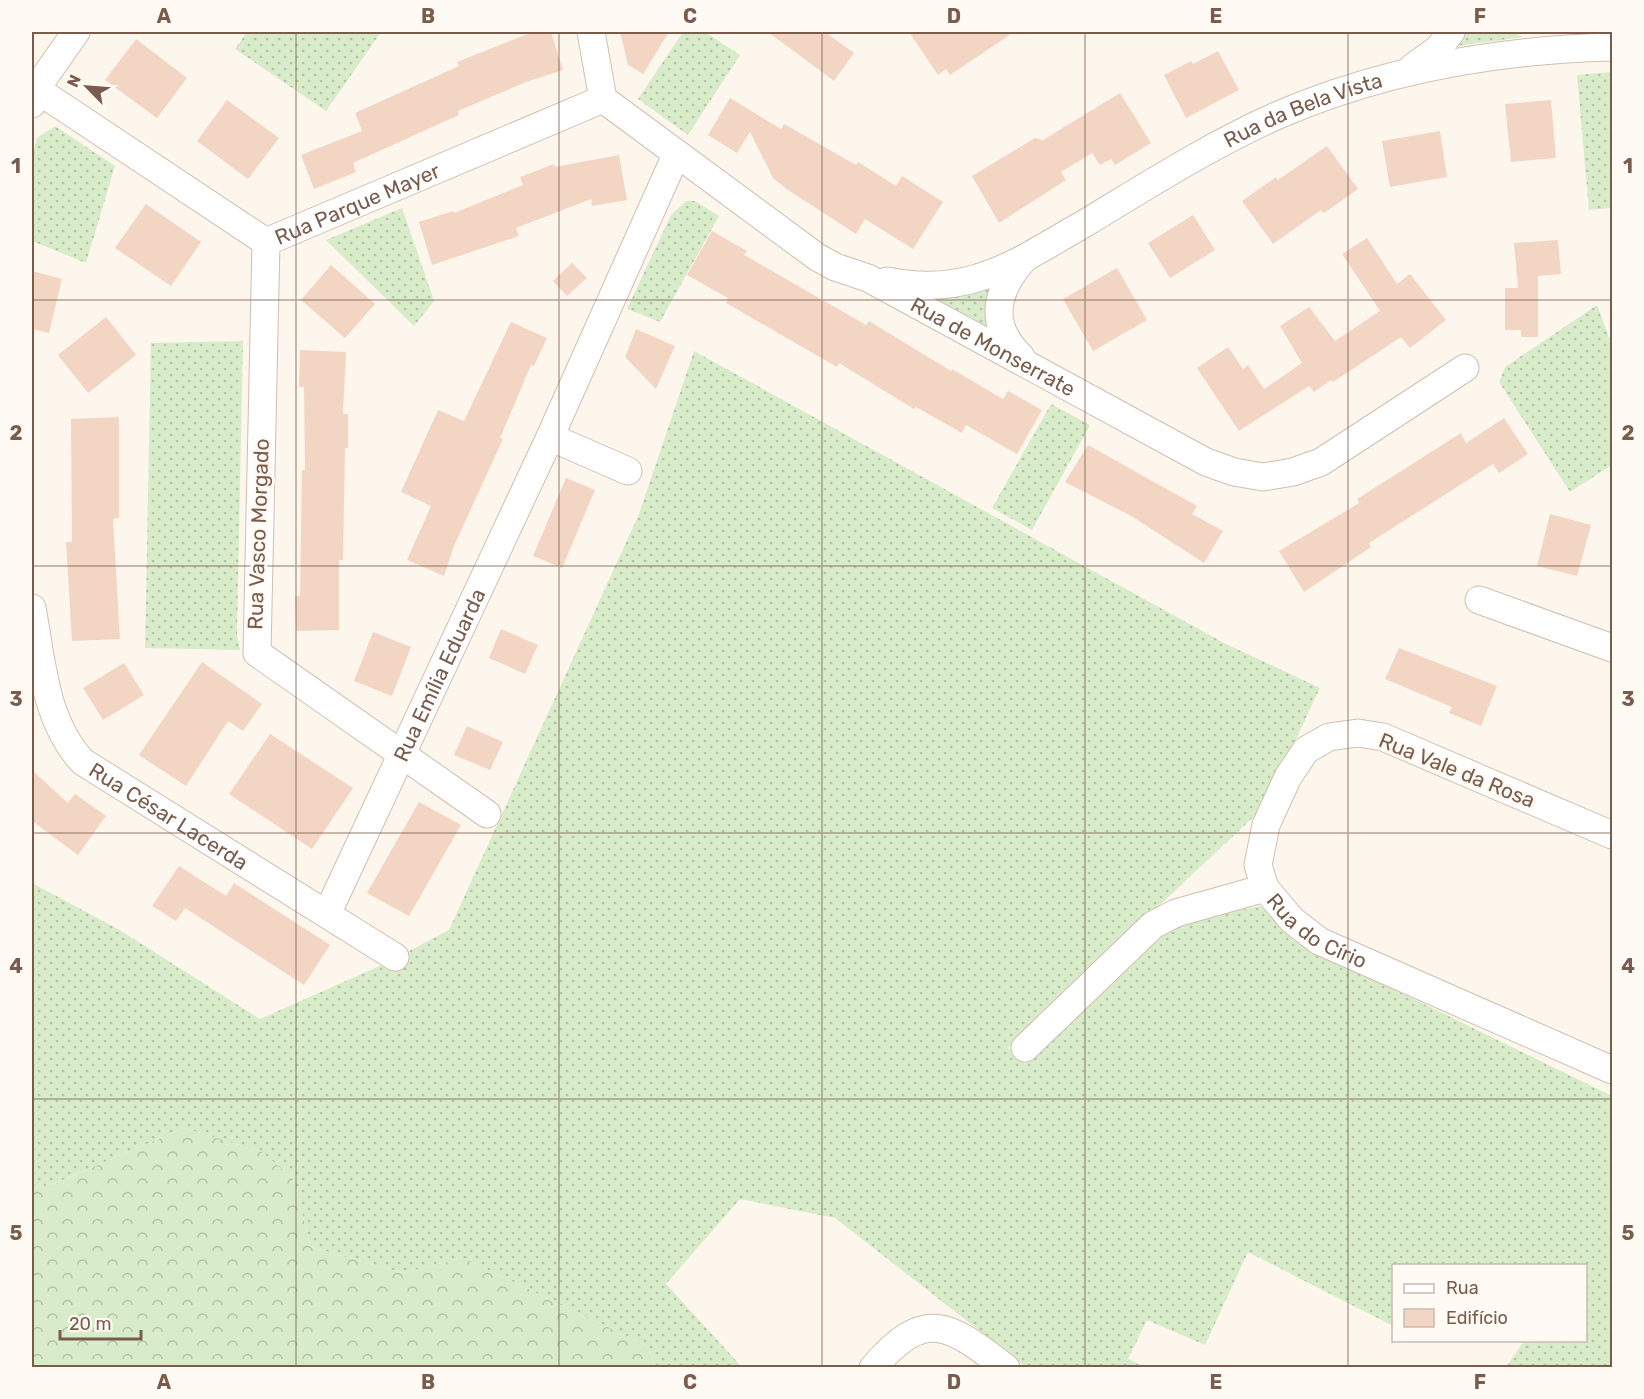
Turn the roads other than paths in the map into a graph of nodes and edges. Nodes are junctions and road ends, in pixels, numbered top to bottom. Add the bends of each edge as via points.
1 (76, 32) edge
2 (591, 32) edge
3 (1451, 32) edge
4 (1536, 32) edge
5 (1607, 47) edge
6 (1397, 74) junction
7 (34, 97) edge
8 (603, 99) junction
9 (676, 155) junction
10 (266, 242) junction
11 (1024, 259) junction
12 (868, 278) junction
13 (1027, 363) junction
14 (1464, 368) dead end
15 (550, 437) junction
16 (628, 471) dead end
17 (1479, 600) dead end
18 (32, 608) edge
19 (1612, 648) edge
20 (401, 755) junction
21 (487, 814) dead end
22 (1612, 835) edge
23 (1265, 888) junction
24 (327, 914) junction
25 (395, 957) dead end
26 (1025, 1048) dead end
27 (1612, 1071) edge
28 (873, 1368) edge
29 (1006, 1368) edge

1 - 7 street
2 - 8 street
3 - 6 street via 1423,62
4 - 5 street via 1566,42
5 - 6 street, Rua da Bela Vista via 1472,58
6 - 11 street, Rua da Bela Vista via 1336,92 1275,117 1200,155
7 - 10 street, Rua Parque Mayer
8 - 9 street, Rua de Monserrate
8 - 10 street, Rua Parque Mayer
9 - 12 street, Rua de Monserrate via 817,257
9 - 15 street, Rua Emília Eduarda
10 - 20 street, Rua Vasco Morgado via 256,652
11 - 12 street, Rua da Bela Vista via 999,271 951,284 916,285
11 - 13 street via 1001,293 998,312 1001,331 1010,347
12 - 13 street, Rua de Monserrate
13 - 14 street, Rua de Monserrate via 1206,462 1263,477 1321,462
15 - 16 street
15 - 20 street, Rua Emília Eduarda
17 - 19 street
18 - 24 street, Rua César Lacerda via 55,720 83,762
20 - 21 street, Rua Vasco Morgado
20 - 24 street, Rua Emília Eduarda
22 - 23 street, Rua Vale da Rosa via 1383,737 1358,733 1329,737 1306,750 1288,777 1264,835 1258,865
23 - 26 street, Rua do Círio via 1176,913 1153,925
23 - 27 street, Rua do Círio via 1292,920 1319,941
24 - 25 street, Rua César Lacerda
28 - 29 street via 886,1352 910,1335 937,1326 962,1335

